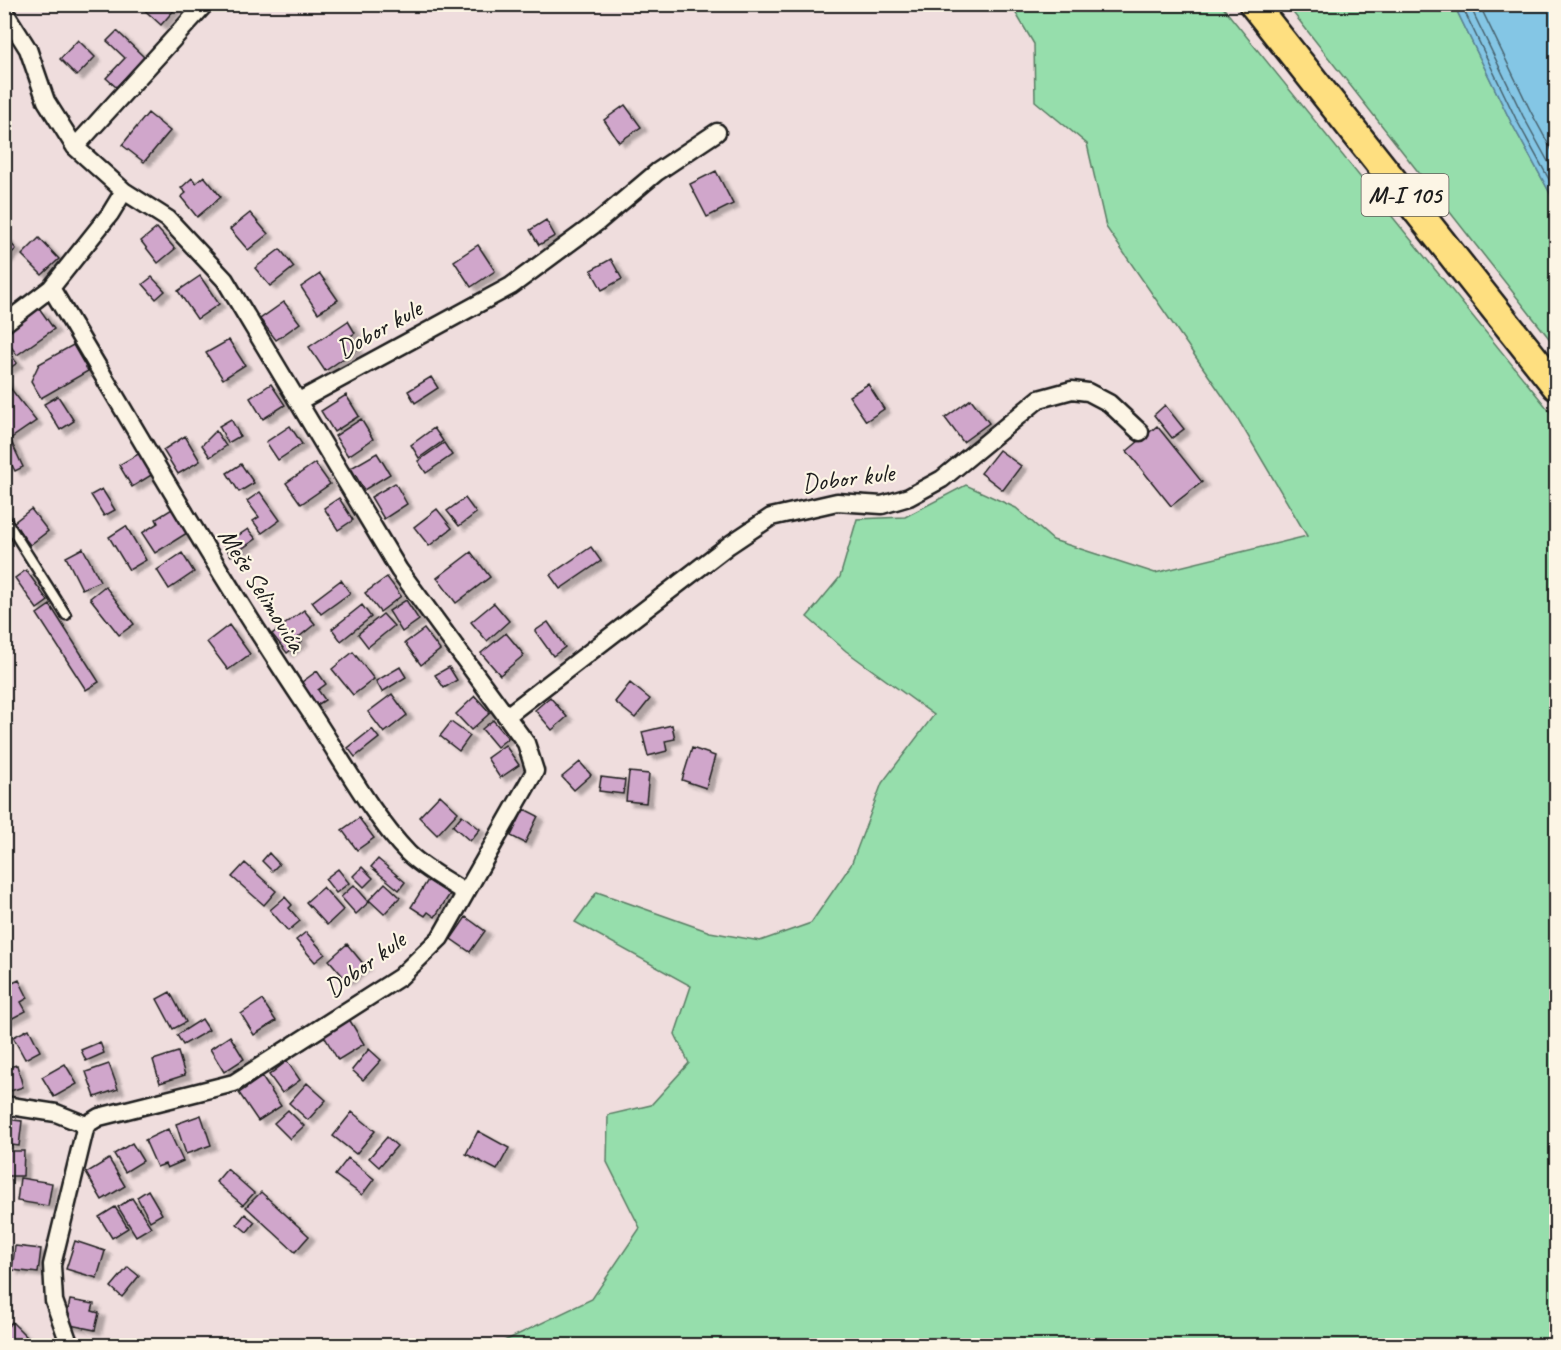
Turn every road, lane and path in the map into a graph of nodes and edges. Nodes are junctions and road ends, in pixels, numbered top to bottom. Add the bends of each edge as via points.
1 (205, 4) edge
2 (1253, 4) edge
3 (4, 11) edge
4 (717, 132) dead end
5 (75, 147) junction
6 (124, 191) junction
7 (51, 288) junction
8 (4, 324) edge
9 (1557, 386) edge
10 (299, 402) junction
11 (1140, 432) dead end
12 (4, 517) edge
13 (66, 615) dead end
14 (507, 715) junction
15 (464, 892) junction
16 (4, 1105) edge
17 (86, 1125) junction
18 (70, 1346) edge

1 - 5 street
2 - 9 main road, M-I 105
3 - 5 street, Dobor kule via 28,49 46,101
4 - 10 street, Dobor kule via 657,172 511,286
5 - 6 street, Dobor kule
6 - 7 street
6 - 10 street, Dobor kule via 168,219 225,280
7 - 8 street
7 - 15 street, Meše Selimovića via 168,489 371,805 408,853
10 - 14 street, Dobor kule via 399,570
11 - 14 street, Dobor kule via 1109,404 1088,392 1072,390 1039,399 942,478 909,497 882,505 837,502 771,517
12 - 13 lane
14 - 15 street, Dobor kule via 526,743 534,771
15 - 17 street, Dobor kule via 440,938 400,976 234,1083 99,1117
16 - 17 street via 56,1113
17 - 18 street via 52,1265 54,1301

